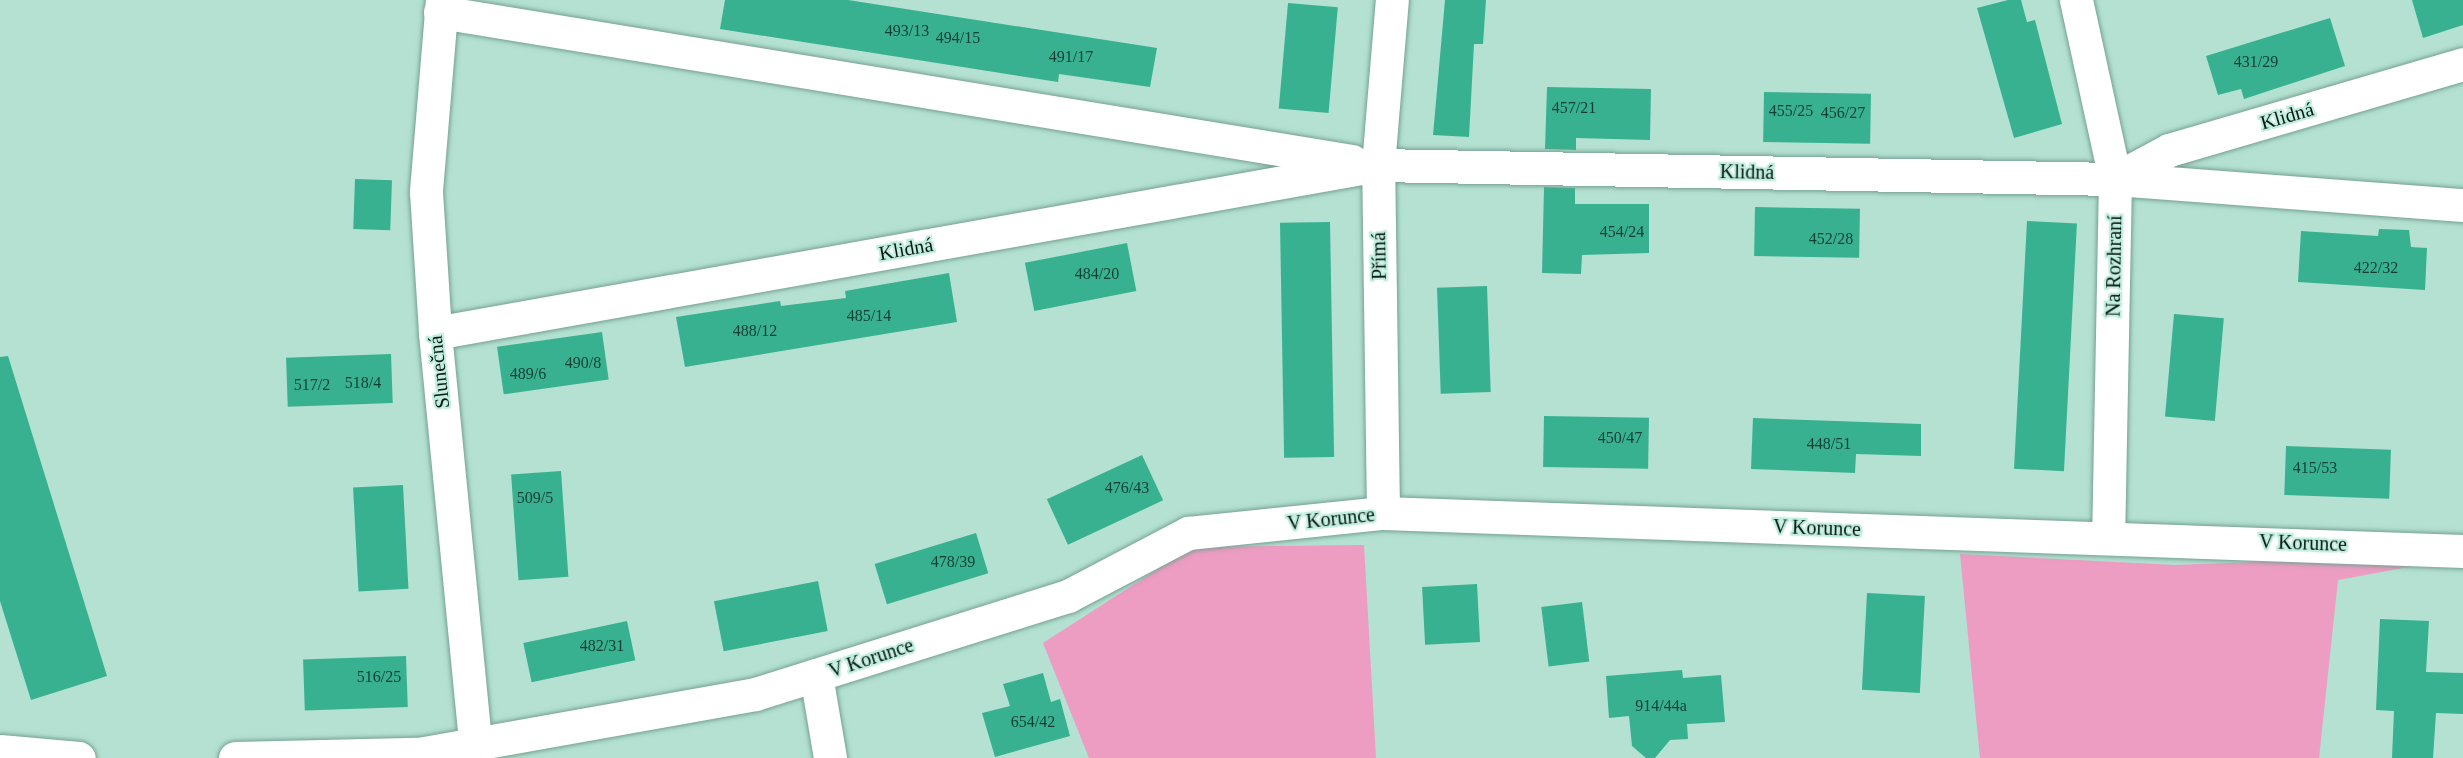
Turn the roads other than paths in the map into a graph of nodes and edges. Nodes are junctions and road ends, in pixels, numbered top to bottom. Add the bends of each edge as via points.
1 (1392, 0) edge
2 (2076, 0) edge
3 (441, 6) edge
4 (2463, 64) edge
5 (1378, 165) junction
6 (2115, 178) junction
7 (2463, 205) edge
8 (435, 333) junction
9 (1383, 513) junction
10 (2109, 536) junction
11 (2463, 551) edge
12 (816, 675) junction
13 (0, 751) edge
14 (477, 751) edge
15 (79, 758) edge
16 (236, 758) edge
17 (830, 758) edge

1 - 5 street, Přímá
2 - 6 street, Na Rozhraní
3 - 5 street, Klidná
3 - 8 street, Slunečná via 426,192
4 - 6 street, Klidná via 2169,150
5 - 6 street, Klidná
5 - 8 street, Klidná
5 - 9 street, Přímá
6 - 7 street, Klidná
6 - 10 street, Na Rozhraní
8 - 14 street, Slunečná
9 - 10 street, V Korunce
9 - 12 street, V Korunce via 1188,533 1068,596
10 - 11 street, V Korunce
12 - 14 street, V Korunce via 755,694
12 - 17 street
13 - 15 street
14 - 16 street, V Korunce

